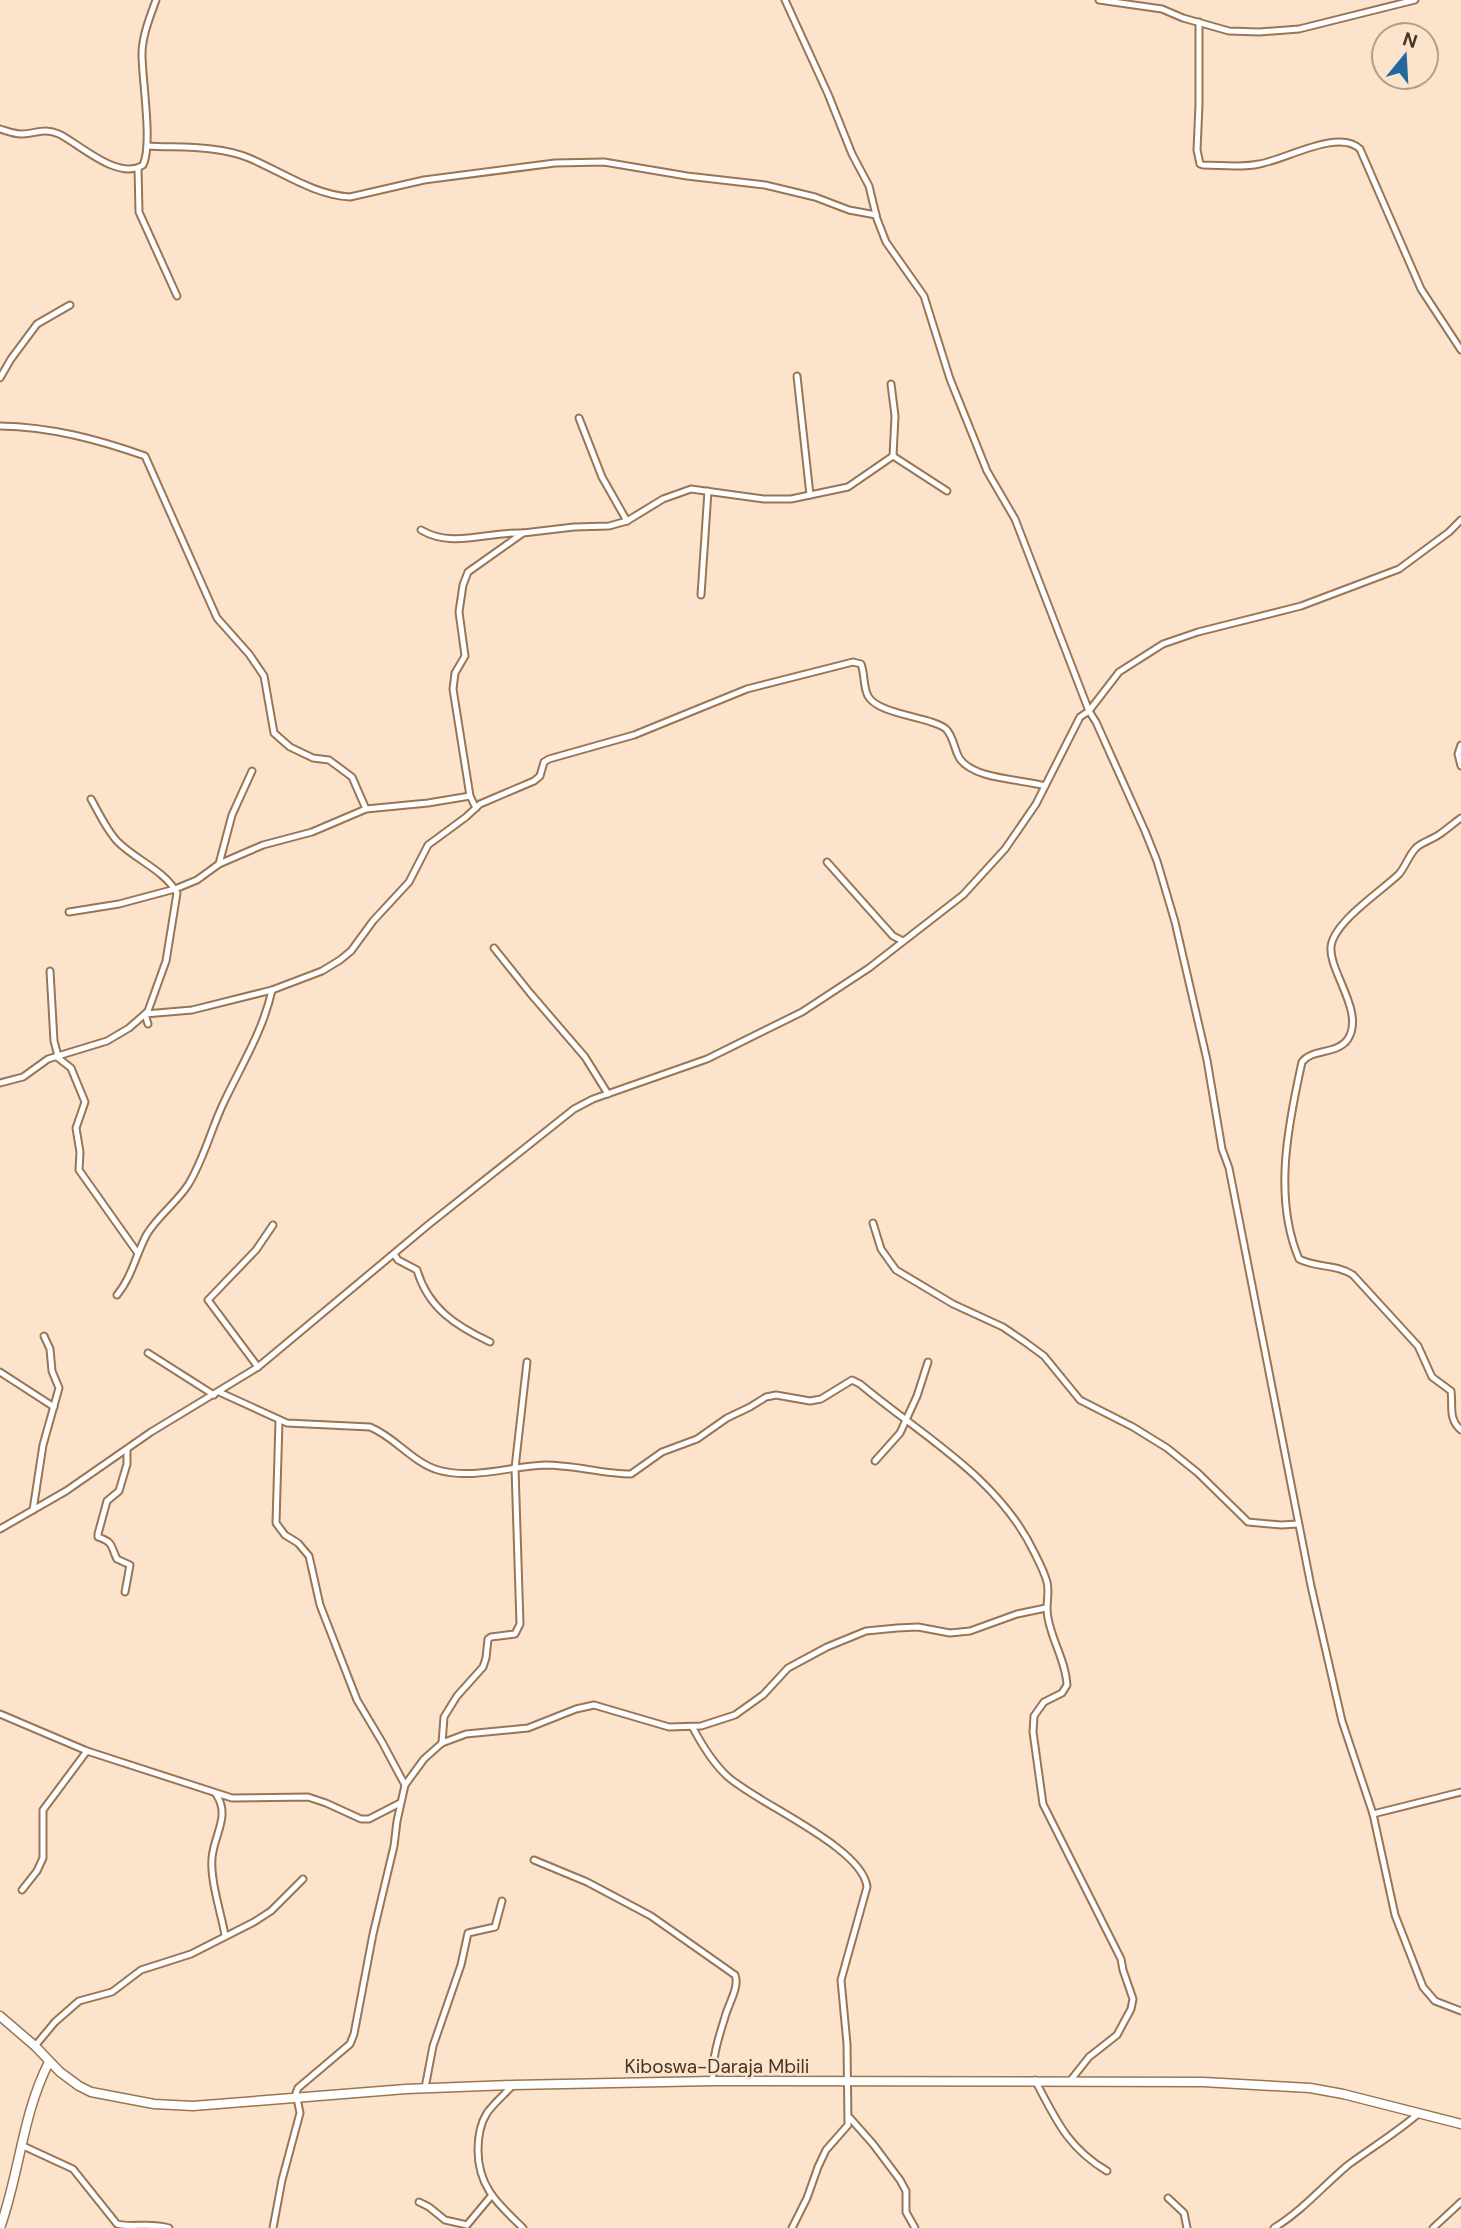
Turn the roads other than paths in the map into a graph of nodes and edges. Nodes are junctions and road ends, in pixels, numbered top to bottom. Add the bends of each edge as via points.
1 (156, 0) edge
2 (785, 0) edge
3 (1099, 0) edge
4 (1415, 0) edge
5 (1199, 22) junction
6 (0, 129) edge
7 (147, 146) junction
8 (138, 168) junction
9 (876, 215) junction
10 (177, 296) dead end
11 (70, 306) dead end
12 (1461, 351) edge
13 (797, 376) dead end
14 (0, 378) edge
15 (891, 384) dead end
16 (579, 418) dead end
17 (0, 426) edge
18 (893, 456) junction
19 (708, 491) junction
20 (947, 491) dead end
21 (810, 495) junction
22 (1461, 520) edge
23 (627, 521) junction
24 (421, 530) dead end
25 (523, 533) junction
26 (701, 595) dead end
27 (1089, 710) junction
28 (1461, 745) edge
29 (1461, 766) edge
30 (252, 771) dead end
31 (1045, 786) junction
32 (471, 796) junction
33 (91, 799) dead end
34 (476, 807) junction
35 (366, 808) junction
36 (1461, 818) edge
37 (827, 862) dead end
38 (219, 864) junction
39 (175, 889) junction
40 (69, 912) dead end
41 (903, 941) junction
42 (494, 948) dead end
43 (50, 971) dead end
44 (272, 990) junction
45 (145, 1014) junction
46 (148, 1024) dead end
47 (58, 1057) junction
48 (0, 1083) edge
49 (608, 1094) junction
50 (873, 1223) dead end
51 (273, 1225) dead end
52 (137, 1252) junction
53 (394, 1254) junction
54 (117, 1295) dead end
55 (44, 1336) dead end
56 (490, 1342) dead end
57 (148, 1353) dead end
58 (527, 1362) dead end
59 (928, 1362) dead end
60 (258, 1367) junction
61 (0, 1373) edge
62 (216, 1393) junction
63 (54, 1407) junction
64 (905, 1420) junction
65 (279, 1421) junction
66 (1461, 1430) edge
67 (127, 1450) junction
68 (875, 1461) dead end
69 (515, 1468) junction
70 (33, 1510) junction
71 (1298, 1524) junction
72 (0, 1529) edge
73 (125, 1592) dead end
74 (1046, 1608) junction
75 (0, 1714) edge
76 (693, 1728) junction
77 (442, 1743) junction
78 (87, 1751) junction
79 (405, 1785) junction
80 (1461, 1792) edge
81 (216, 1794) junction
82 (400, 1803) junction
83 (1373, 1814) junction
84 (534, 1860) dead end
85 (303, 1879) dead end
86 (22, 1891) dead end
87 (502, 1900) dead end
88 (225, 1935) junction
89 (1461, 2011) edge
90 (0, 2016) edge
91 (35, 2046) junction
92 (49, 2062) junction
93 (1035, 2080) junction
94 (713, 2081) junction
95 (846, 2081) junction
96 (1070, 2081) junction
97 (513, 2085) junction
98 (425, 2088) junction
99 (297, 2098) junction
100 (1418, 2114) junction
101 (850, 2118) junction
102 (1461, 2124) edge
103 (21, 2145) junction
104 (1107, 2171) dead end
105 (492, 2195) junction
106 (1168, 2198) dead end
107 (419, 2202) dead end
108 (1461, 2202) edge
109 (467, 2226) edge
110 (1, 2228) edge
111 (169, 2228) edge
112 (273, 2228) edge
113 (523, 2228) edge
114 (792, 2228) edge
115 (915, 2228) edge
116 (1187, 2228) edge
117 (1273, 2228) edge
118 (1433, 2228) edge

1 - 7 street via 142,51
2 - 9 street via 869,186
3 - 5 street via 1162,9
4 - 5 street via 1299,29 1229,31
5 - 12 street via 1200,163 1258,165 1320,144 1355,145 1421,289
6 - 8 street via 17,134 47,130 106,163 128,170
7 - 8 street
7 - 9 street via 224,150 339,197 424,180 555,163 604,162 765,186
8 - 10 street via 139,212
9 - 27 street via 891,251 924,296 968,425 987,471 1015,519
11 - 14 street via 37,324
13 - 21 street
15 - 18 street
16 - 23 street via 602,477
17 - 35 street via 83,436 145,456 217,618 264,676 274,733 290,747 329,760 352,777
18 - 20 street
18 - 21 street via 848,487
19 - 21 street via 764,499
19 - 23 street via 677,492
19 - 26 street
22 - 27 street via 1399,569 1301,606 1163,644 1119,673
23 - 25 street
24 - 25 street via 457,540
25 - 32 street via 468,572 463,585 459,623 465,656 455,673 453,689
27 - 31 street via 1080,718
27 - 71 street via 1145,831 1175,922 1205,1049
28 - 29 street
30 - 38 street via 232,815
31 - 34 street via 971,768 959,758 945,728 900,714 868,696 861,664 853,662 747,689 634,734 557,756 544,762 534,781
31 - 41 street via 992,864 963,895
32 - 34 street
32 - 35 street
33 - 39 street via 115,839
34 - 44 street via 428,845 409,883 346,956 322,971
35 - 38 street
36 - 66 street via 1416,848 1396,876 1357,909 1335,937 1331,951 1353,1018 1352,1031 1339,1047 1302,1062 1284,1188 1299,1259 1353,1275 1418,1346 1433,1377 1451,1391 1452,1417
37 - 41 street via 893,936
38 - 39 street
39 - 40 street
39 - 45 street via 166,961
41 - 49 street via 802,1012 707,1059
42 - 49 street via 585,1056
43 - 47 street
44 - 45 street via 192,1010
44 - 52 street via 266,1017 223,1104 208,1146 188,1184 149,1230
45 - 46 street
45 - 47 street via 107,1041
47 - 48 street via 23,1077
47 - 52 street via 71,1068 85,1102 76,1128 79,1170
49 - 53 street via 574,1109 551,1126
50 - 71 street via 881,1250 896,1270 1026,1342 1044,1356 1080,1400 1167,1448 1248,1522
51 - 60 street via 256,1250 208,1300
52 - 54 street
53 - 56 street via 417,1270 421,1285 453,1322
53 - 60 street
55 - 63 street via 59,1386
57 - 62 street
58 - 69 street
59 - 64 street
60 - 62 street
61 - 63 street
62 - 65 street
62 - 67 street
63 - 70 street
64 - 68 street via 900,1433
64 - 69 street via 852,1380 821,1399 766,1397 697,1440 662,1452 631,1474 560,1465
64 - 74 street via 998,1496 1044,1573
65 - 69 street via 301,1426 370,1427 430,1468 448,1473
65 - 79 street via 276,1522 309,1556 320,1605 357,1700
67 - 70 street
67 - 73 street via 118,1491 107,1501 98,1534 114,1546 117,1559 130,1565
69 - 77 street via 520,1624 515,1634 488,1639 483,1667 444,1717
70 - 72 street
71 - 83 street via 1342,1721
74 - 76 street via 970,1631 866,1631 788,1668 764,1695 735,1715
74 - 96 street via 1068,1685 1044,1702 1034,1716 1043,1804 1121,1959 1133,1999 1119,2033 1089,2057
75 - 78 street
76 - 77 street via 669,1727 585,1706 528,1728 466,1734
76 - 95 street via 727,1777 816,1833 860,1868 866,1880 841,1980
77 - 79 street
78 - 81 street
78 - 86 street via 43,1810 43,1858
79 - 82 street
80 - 83 street
81 - 82 street via 308,1797 361,1819
81 - 88 street via 223,1813 212,1859
82 - 99 street via 354,2034 343,2051 298,2088
83 - 89 street via 1395,1915 1418,1977 1435,2001
84 - 94 street via 651,1916 735,1975 737,1983
85 - 88 street via 271,1911
87 - 98 street via 495,1927 468,1933 433,2046
88 - 91 street via 191,1954 141,1970 112,1992 79,2001
90 - 91 main road, Kiboswa-Daraja Mbili
91 - 92 main road, Kiboswa-Daraja Mbili
92 - 99 main road, Kiboswa-Daraja Mbili via 91,2092 153,2104 193,2106
92 - 103 main road via 37,2086
93 - 95 main road, Kiboswa-Daraja Mbili
93 - 96 main road, Kiboswa-Daraja Mbili
93 - 104 street via 1069,2140
94 - 95 main road, Kiboswa-Daraja Mbili
94 - 97 main road, Kiboswa-Daraja Mbili
95 - 101 street
96 - 100 main road, Kiboswa-Daraja Mbili via 1287,2086 1343,2094
97 - 98 main road, Kiboswa-Daraja Mbili
97 - 105 street via 481,2124 480,2175
98 - 99 main road, Kiboswa-Daraja Mbili
99 - 112 street via 300,2113
100 - 102 main road, Kiboswa-Daraja Mbili
100 - 117 street
101 - 114 street via 817,2167
101 - 115 street via 900,2180 906,2191 906,2212
103 - 110 main road
103 - 111 street via 73,2169 117,2224
105 - 109 street
105 - 113 street
106 - 116 street via 1184,2213
107 - 109 street via 445,2220
108 - 118 street

